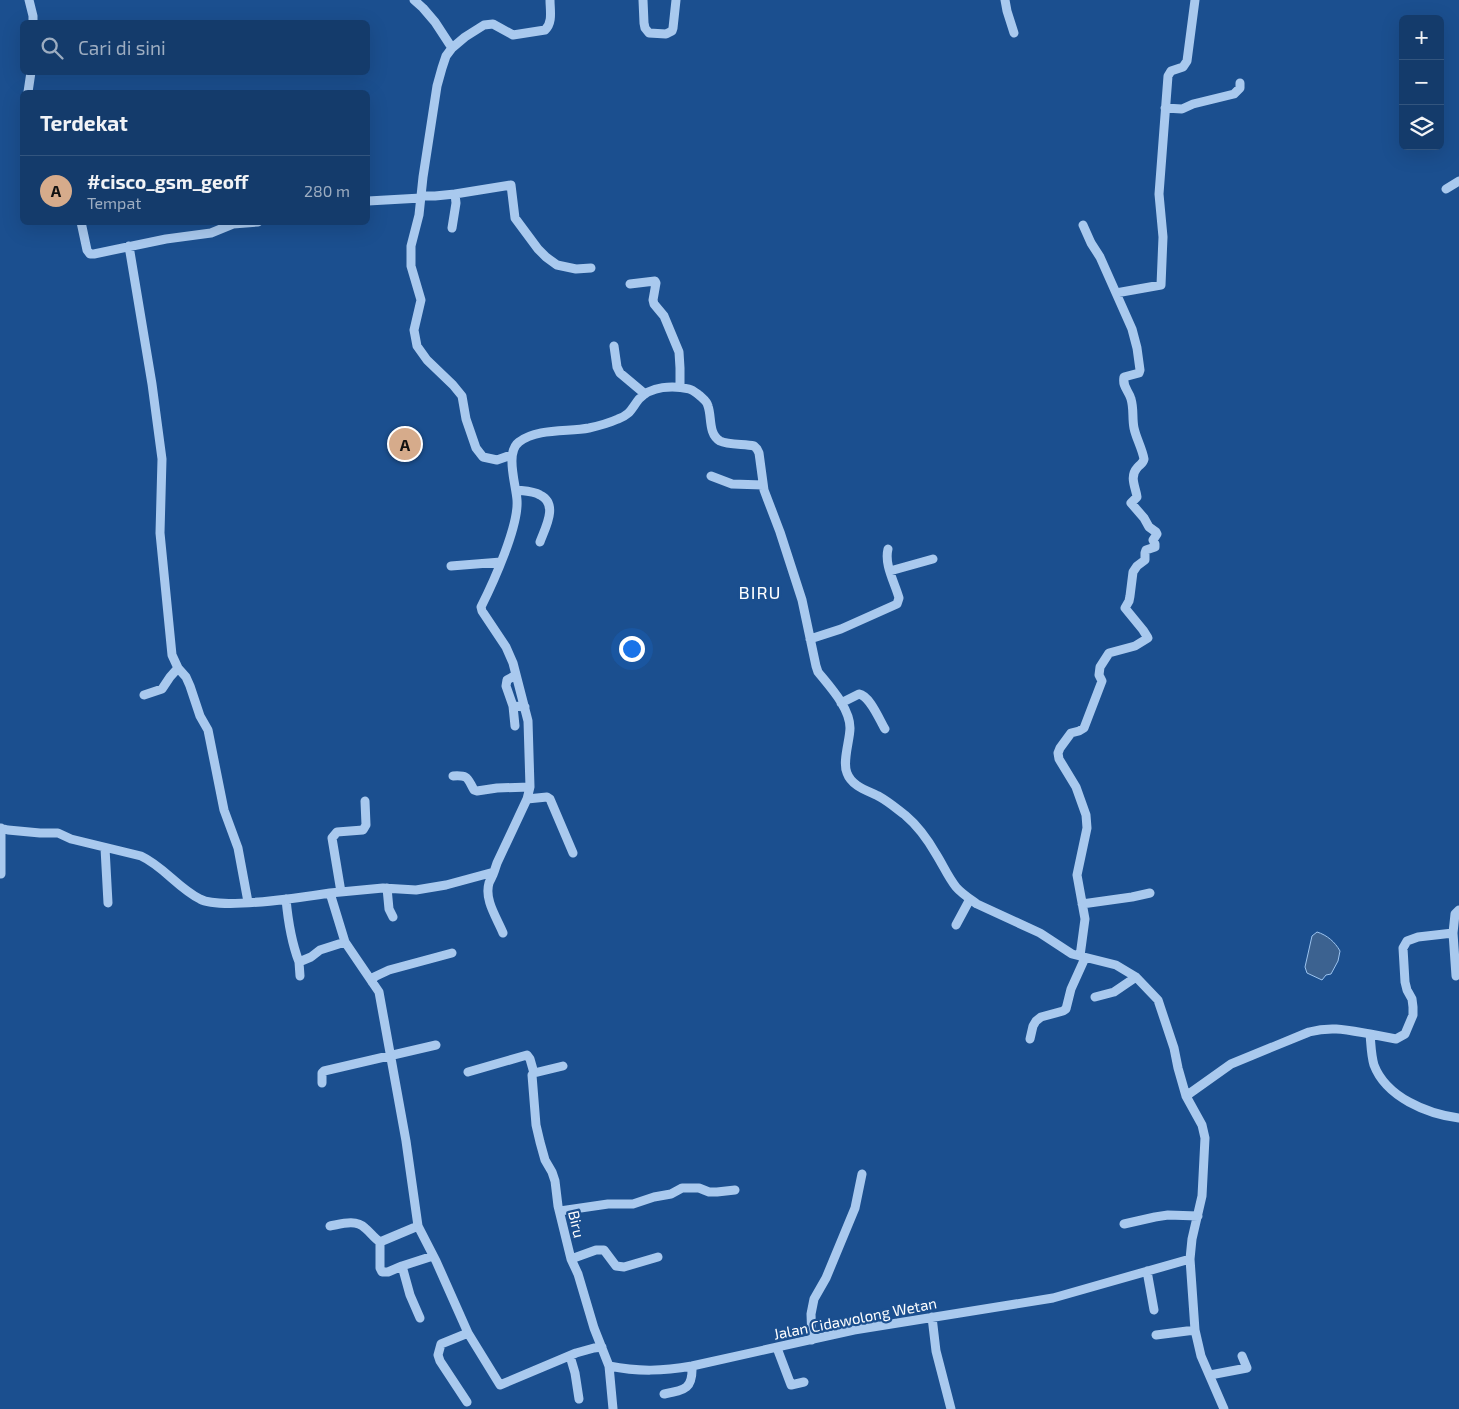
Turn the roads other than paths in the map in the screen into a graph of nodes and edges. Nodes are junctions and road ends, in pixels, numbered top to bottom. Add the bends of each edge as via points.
1 (29, 0) edge
2 (414, 0) edge
3 (550, 0) edge
4 (642, 0) edge
5 (676, 0) edge
6 (1005, 0) edge
7 (1195, 0) edge
8 (33, 20) edge
9 (1014, 33) dead end
10 (452, 48) junction
11 (31, 75) edge
12 (1240, 83) dead end
13 (28, 90) edge
14 (1165, 108) junction
15 (1459, 181) edge
16 (1446, 189) dead end
17 (455, 194) junction
18 (421, 197) junction
19 (370, 201) edge
20 (82, 225) edge
21 (231, 225) edge
22 (1082, 225) dead end
23 (452, 228) dead end
24 (129, 246) junction
25 (591, 268) dead end
26 (630, 284) dead end
27 (1116, 293) junction
28 (614, 346) dead end
29 (680, 387) junction
30 (645, 394) junction
31 (512, 455) junction
32 (710, 476) dead end
33 (763, 485) junction
34 (516, 490) junction
35 (540, 542) dead end
36 (888, 548) dead end
37 (933, 559) dead end
38 (501, 562) junction
39 (451, 566) dead end
40 (890, 572) junction
41 (810, 639) junction
42 (178, 668) junction
43 (516, 675) junction
44 (144, 695) dead end
45 (840, 703) junction
46 (512, 706) junction
47 (525, 707) junction
48 (515, 726) dead end
49 (885, 729) dead end
50 (453, 776) dead end
51 (530, 787) junction
52 (526, 799) junction
53 (365, 801) dead end
54 (1, 828) edge
55 (105, 848) junction
56 (573, 853) dead end
57 (494, 872) junction
58 (1, 874) dead end
59 (387, 888) junction
60 (341, 892) junction
61 (330, 893) junction
62 (1150, 893) dead end
63 (286, 899) junction
64 (970, 899) junction
65 (248, 902) junction
66 (108, 903) dead end
67 (1082, 904) junction
68 (1459, 910) edge
69 (393, 917) dead end
70 (956, 925) dead end
71 (503, 933) dead end
72 (1452, 933) junction
73 (345, 942) junction
74 (452, 953) dead end
75 (1082, 957) junction
76 (299, 962) junction
77 (300, 976) dead end
78 (1456, 976) dead end
79 (1136, 977) junction
80 (372, 982) junction
81 (1094, 997) dead end
82 (1370, 1034) junction
83 (1030, 1039) dead end
84 (436, 1044) dead end
85 (391, 1056) junction
86 (563, 1066) dead end
87 (468, 1072) dead end
88 (534, 1073) junction
89 (322, 1083) dead end
90 (1186, 1096) junction
91 (1459, 1118) edge
92 (862, 1174) dead end
93 (735, 1190) dead end
94 (560, 1211) junction
95 (1198, 1216) junction
96 (1124, 1224) dead end
97 (330, 1226) dead end
98 (418, 1226) junction
99 (380, 1242) junction
100 (433, 1256) junction
101 (658, 1256) dead end
102 (571, 1259) junction
103 (1190, 1259) junction
104 (402, 1266) junction
105 (1147, 1271) junction
106 (1154, 1310) dead end
107 (932, 1317) junction
108 (420, 1318) dead end
109 (1195, 1330) junction
110 (468, 1333) junction
111 (1156, 1335) dead end
112 (812, 1340) junction
113 (602, 1348) junction
114 (777, 1348) junction
115 (570, 1356) junction
116 (1242, 1356) dead end
117 (609, 1366) junction
118 (692, 1366) junction
119 (1210, 1375) junction
120 (804, 1382) dead end
121 (664, 1394) dead end
122 (578, 1399) dead end
123 (467, 1402) dead end
124 (613, 1409) edge
125 (952, 1409) edge
126 (1224, 1409) edge

1 - 8 street
2 - 10 street via 435,22
3 - 10 street via 550,22 545,30 513,35 489,23 477,28
4 - 5 street via 645,28 649,33 666,34 672,32
6 - 9 street
7 - 14 street via 1187,61 1183,67 1169,73
10 - 18 street via 446,56 437,86
11 - 13 street
12 - 14 street via 1234,94 1182,109
14 - 27 street via 1159,194 1163,237 1162,284
15 - 16 street
17 - 18 street
17 - 23 street
17 - 25 street via 511,185 515,218 538,250 557,265
18 - 19 street
18 - 31 street via 411,246 411,266 421,300 414,330 417,346 462,396 466,419 476,448 483,457 497,460
20 - 24 street via 90,254
21 - 24 street via 211,233
22 - 27 street
24 - 42 street via 162,459 160,533 172,655
26 - 29 street via 656,283 654,304 664,316 679,352
27 - 67 street via 1132,329 1140,370 1123,380 1131,396 1134,428 1144,459 1134,473 1137,497 1131,503 1156,534 1153,540 1155,547 1146,550 1145,560 1133,572 1129,601 1125,606 1148,638 1135,646 1110,653 1100,667 1098,675 1102,681 1084,728 1071,733 1058,753 1086,815 1087,828 1076,875
28 - 30 street via 620,373
29 - 30 street via 660,388
29 - 33 street via 703,398 718,440 757,449
30 - 31 street via 629,414 617,420 528,437 517,442
31 - 34 street
32 - 33 street via 732,484
33 - 41 street via 800,592
34 - 35 street via 539,494 548,503 550,516
34 - 38 street via 516,516
36 - 40 street
37 - 40 street
38 - 39 street
38 - 43 street via 481,607 506,647
40 - 41 street via 899,598 896,606
41 - 45 street via 818,672
42 - 44 street via 162,689
42 - 65 street via 188,680 208,730 224,810 238,848
43 - 46 street via 506,683
43 - 47 street
45 - 49 street via 862,694
45 - 64 street via 848,714 850,728 845,766 850,779 881,798 923,833 957,888
46 - 47 street
46 - 48 street
47 - 51 street
50 - 51 street via 468,778 477,792
51 - 52 street
52 - 56 street via 550,799
52 - 57 street
53 - 60 street via 366,825 363,830 337,832 332,838
54 - 55 street via 58,833
54 - 58 street
55 - 65 street via 151,860 206,902
55 - 66 street
57 - 59 street via 416,890
57 - 71 street via 488,895
59 - 60 street
59 - 69 street
60 - 61 street
61 - 63 street
61 - 73 street
62 - 67 street
63 - 65 street
63 - 76 street via 289,931
64 - 70 street
64 - 75 street
67 - 75 street via 1085,919
68 - 72 street via 1455,914
72 - 78 street
72 - 82 street via 1407,941 1403,948 1404,982 1412,999 1413,1015 1405,1034 1396,1039
73 - 76 street via 320,950
73 - 80 street
74 - 80 street via 385,972 374,977
75 - 79 street via 1116,965
75 - 83 street via 1066,1009 1036,1021
76 - 77 street
79 - 81 street via 1114,992
79 - 90 street via 1158,1000
80 - 85 street via 380,992
82 - 90 street via 1334,1028 1309,1032 1232,1064
82 - 91 street via 1374,1063 1390,1089 1430,1112
84 - 85 street
85 - 89 street via 324,1071
85 - 98 street
86 - 88 street
87 - 88 street via 527,1055
88 - 94 street, Biru via 536,1125 545,1160 555,1181
90 - 95 street via 1202,1125 1205,1138
92 - 112 street via 854,1208 826,1278 814,1299
93 - 94 street via 708,1192 699,1188 682,1188 633,1204
94 - 102 street, Biru
95 - 96 street via 1155,1217
95 - 103 street
97 - 99 street via 357,1223
98 - 99 street
98 - 100 street
99 - 104 street via 382,1272
100 - 104 street
100 - 110 street
101 - 102 street via 624,1267 616,1266 604,1250
102 - 113 street, Biru
103 - 105 street, Jalan Cidawolong Wetan
103 - 109 street
104 - 108 street
105 - 106 street
105 - 107 street, Jalan Cidawolong Wetan via 1053,1298
107 - 112 street, Jalan Cidawolong Wetan
107 - 125 street via 936,1351
109 - 111 street
109 - 119 street via 1201,1356
110 - 115 street via 500,1385
110 - 123 street via 441,1344 438,1355
112 - 114 street, Jalan Cidawolong Wetan
113 - 115 street
113 - 117 street, Biru
114 - 118 street, Jalan Cidawolong Wetan
114 - 120 street via 791,1385
115 - 122 street
116 - 119 street via 1247,1368
117 - 118 street, Jalan Cidawolong Wetan via 650,1371
117 - 124 street, Biru
118 - 121 street via 692,1381 688,1386
119 - 126 street

